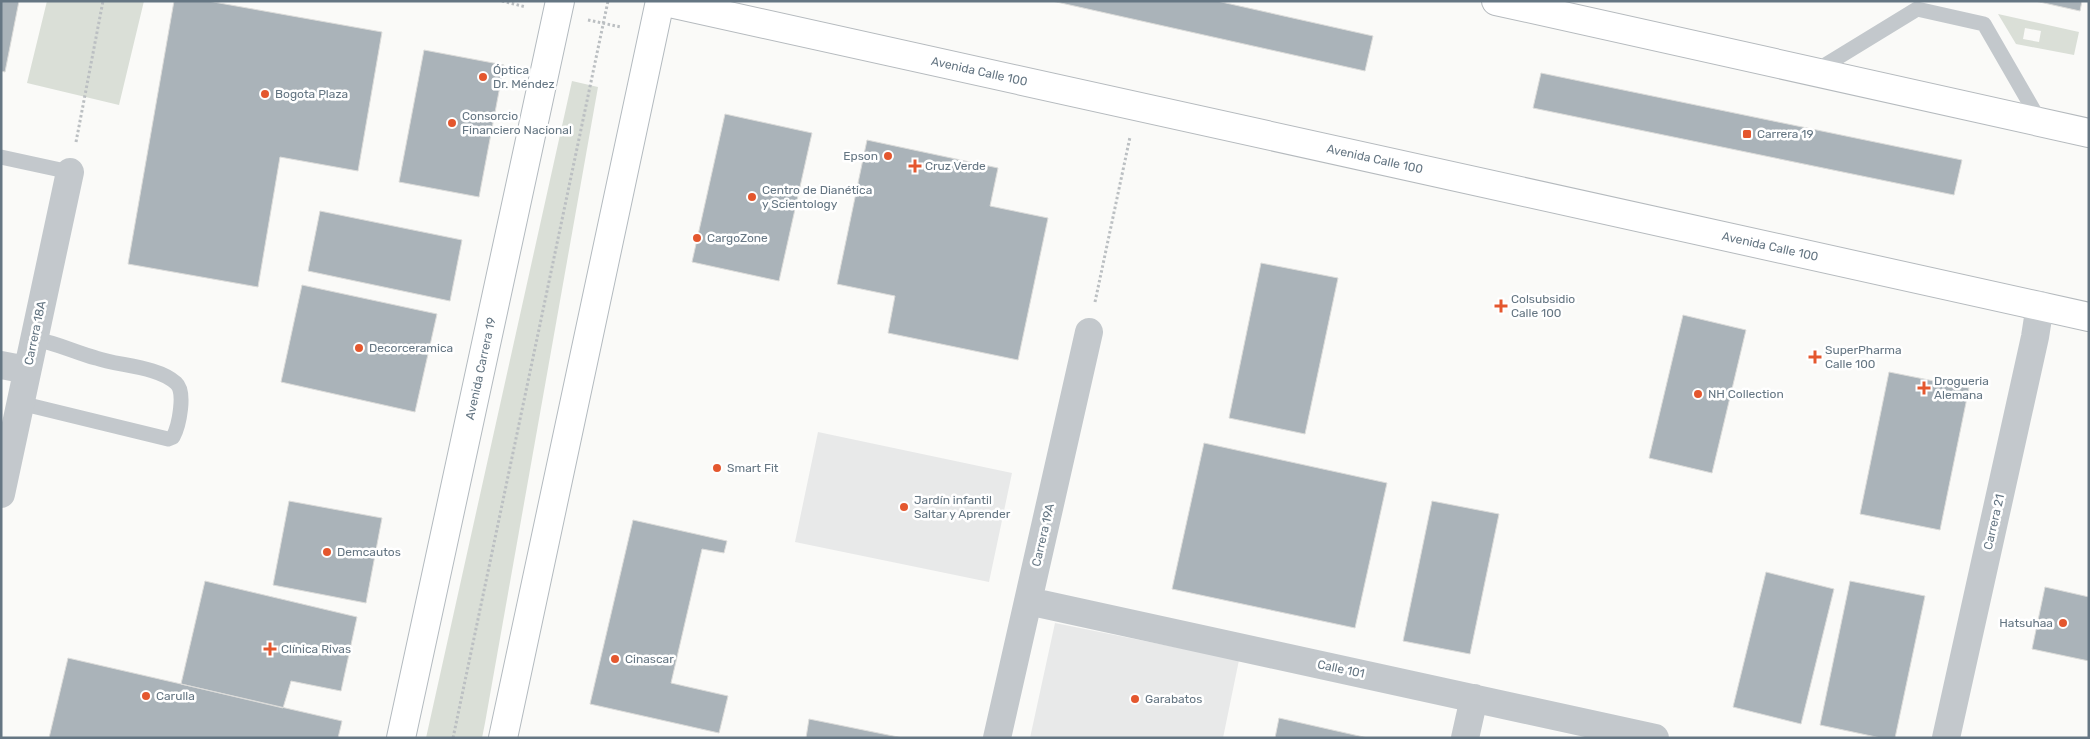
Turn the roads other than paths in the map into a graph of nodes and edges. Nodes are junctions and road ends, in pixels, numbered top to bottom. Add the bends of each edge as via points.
1 (560, 1) edge
2 (660, 1) edge
3 (1496, 1) edge
4 (1814, 72) junction
5 (2041, 123) junction
6 (2089, 133) edge
7 (1, 157) edge
8 (70, 172) joint
9 (2040, 305) junction
10 (2089, 317) edge
11 (1089, 332) road end
12 (34, 339) junction
13 (14, 367) edge
14 (20, 403) junction
15 (1, 494) edge
16 (1028, 601) junction
17 (1474, 698) junction
18 (401, 738) edge
19 (503, 738) edge
20 (997, 738) edge
21 (1465, 738) edge
22 (1655, 738) edge
23 (1946, 738) edge

1 - 18 main road, Avenida Carrera 19
2 - 9 main road, Avenida Calle 100
2 - 19 main road
3 - 4 main road
4 - 5 main road
4 - 5 lane via 1917,9 1927,11 1984,24
5 - 6 main road
7 - 8 lane
8 - 12 street, Carrera 18A
9 - 10 main road, Avenida Calle 100
9 - 23 street, Carrera 21
11 - 16 street, Carrera 19A
12 - 13 street, Carrera 18A
12 - 14 lane via 56,343 96,359 160,373 177,383 182,394 177,430 168,439
13 - 14 street, Carrera 18A
14 - 15 street, Carrera 18A
16 - 17 street, Calle 101
16 - 20 street, Carrera 19A
17 - 21 street
17 - 22 street, Calle 101

